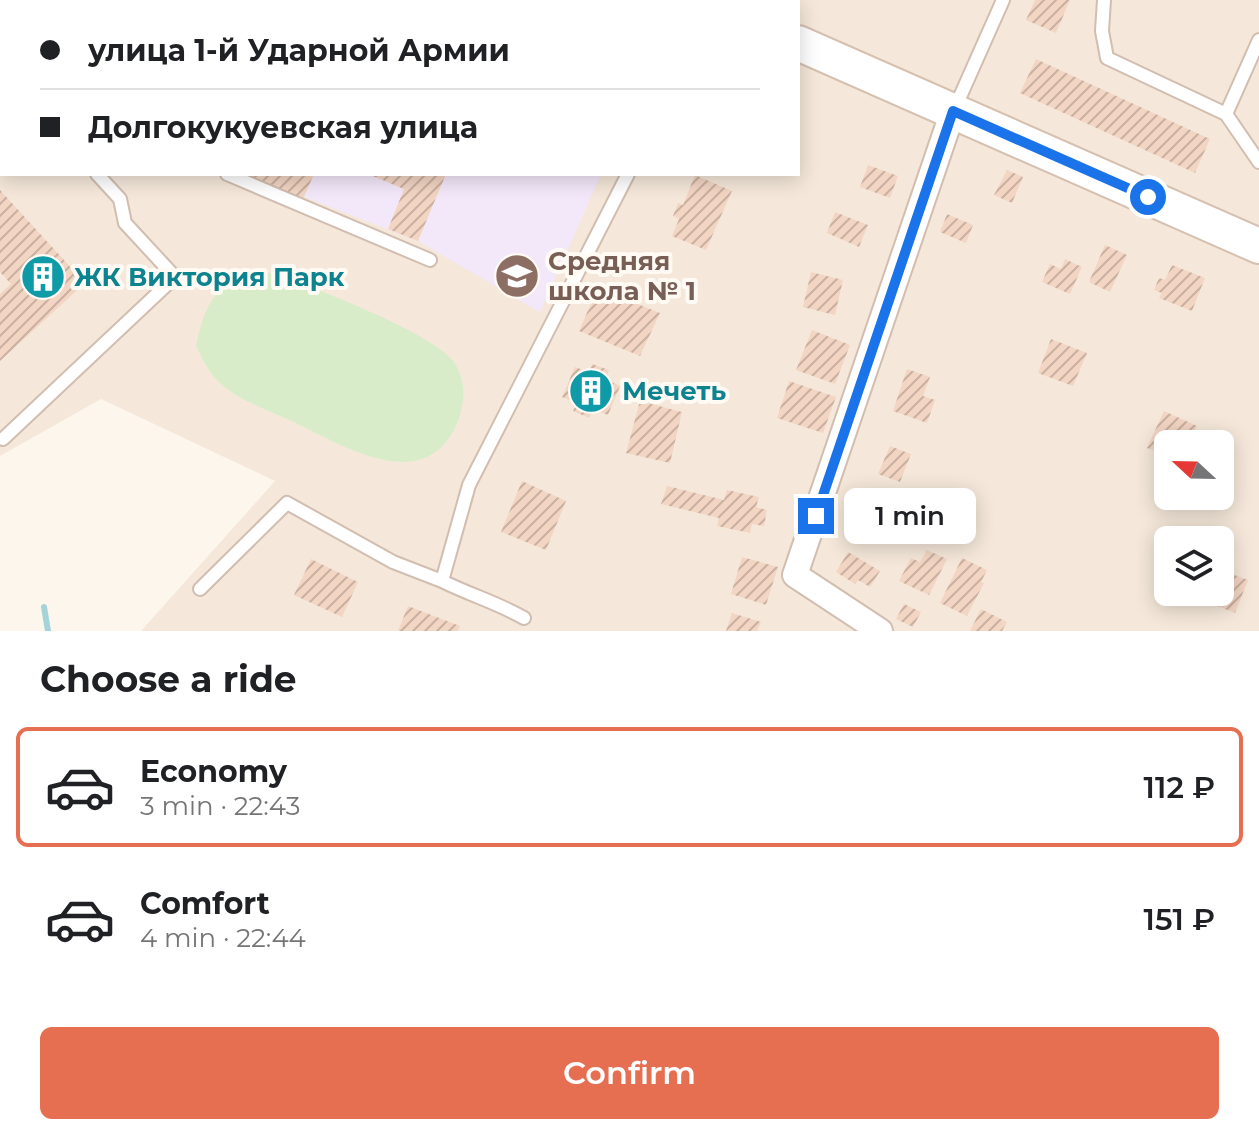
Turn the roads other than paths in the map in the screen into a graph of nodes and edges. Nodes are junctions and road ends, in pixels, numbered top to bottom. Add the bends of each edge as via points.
1 (1003, 0) edge
2 (1104, 0) edge
3 (1259, 40) edge
4 (800, 44) edge
5 (953, 111) junction
6 (1226, 114) junction
7 (1259, 162) edge
8 (99, 176) edge
9 (232, 176) edge
10 (627, 176) edge
11 (1259, 246) edge
12 (430, 260) dead end
13 (3, 439) dead end
14 (442, 581) junction
15 (200, 589) dead end
16 (524, 618) dead end
17 (880, 631) edge

1 - 5 lane
2 - 6 lane via 1107,58
3 - 6 lane
4 - 5 main road
5 - 11 main road
5 - 17 street via 795,575
6 - 7 lane
8 - 13 lane via 120,199 125,223 175,277
9 - 12 lane
10 - 14 lane via 469,485
14 - 15 lane via 393,562 287,503
14 - 16 lane

